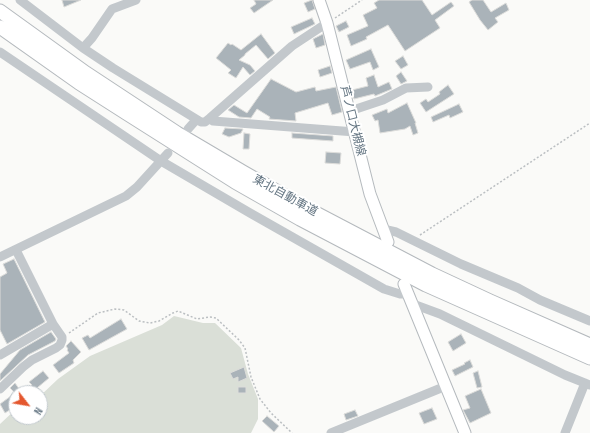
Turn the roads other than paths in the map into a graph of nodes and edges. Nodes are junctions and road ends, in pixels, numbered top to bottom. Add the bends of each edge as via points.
1 (20, 0) edge
2 (136, 0) edge
3 (319, 0) edge
4 (0, 11) edge
5 (328, 22) junction
6 (0, 27) edge
7 (83, 48) junction
8 (0, 52) edge
9 (428, 87) dead end
10 (350, 111) junction
11 (210, 118) junction
12 (196, 120) junction
13 (188, 129) dead end
14 (355, 132) junction
15 (168, 153) dead end
16 (161, 161) junction
17 (383, 229) junction
18 (388, 242) dead end
19 (16, 250) junction
20 (0, 257) edge
21 (409, 294) junction
22 (590, 321) edge
23 (53, 324) junction
24 (590, 345) edge
25 (0, 355) edge
26 (590, 358) edge
27 (588, 384) edge
28 (446, 386) junction
29 (0, 390) edge
30 (331, 433) edge
31 (465, 433) edge
32 (565, 433) edge

1 - 7 street
2 - 7 street via 112,9
3 - 5 main road, 芦ノ口大槻線
4 - 24 highway, 東北自動車道 via 86,73 171,128 306,208 438,277
5 - 10 main road, 芦ノ口大槻線
5 - 11 street via 292,46
6 - 26 highway, 東北自動車道 via 126,114 300,219 426,285
7 - 12 street
8 - 16 street
9 - 10 street via 406,88 383,100
10 - 14 main road, 芦ノ口大槻線
11 - 12 street via 205,122
11 - 14 street
12 - 13 street
14 - 17 main road, 芦ノ口大槻線 via 370,194
15 - 16 street
16 - 19 street via 126,196
16 - 21 street via 363,279 393,293
17 - 18 main road, 芦ノ口大槻線
17 - 22 street via 396,232
19 - 20 street
19 - 23 street
21 - 27 street via 440,314
21 - 28 main road
23 - 25 street
23 - 29 street via 62,337 60,345 32,360
27 - 32 street
28 - 30 street
28 - 31 main road

